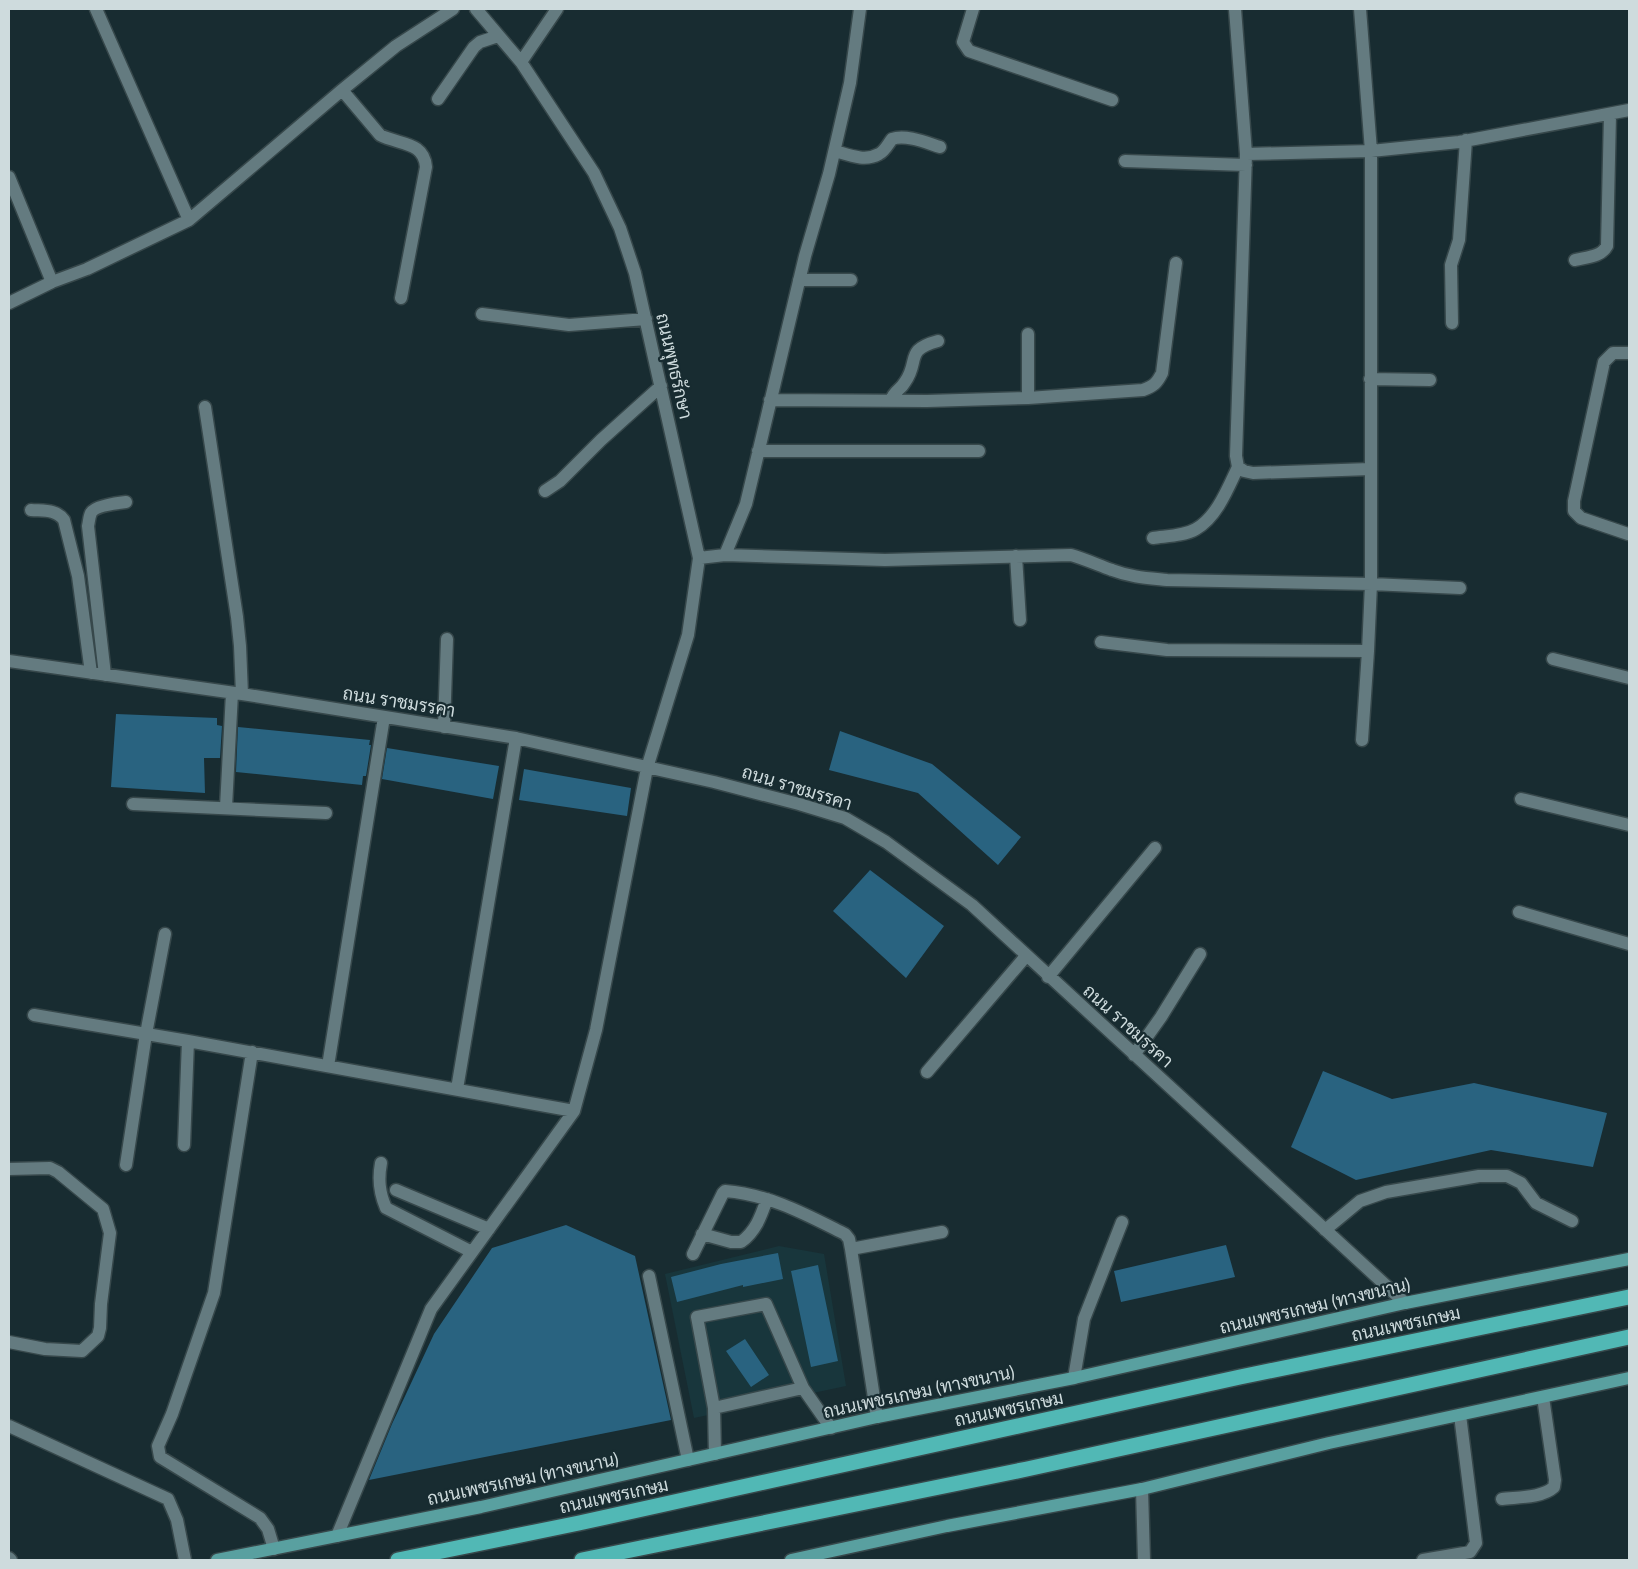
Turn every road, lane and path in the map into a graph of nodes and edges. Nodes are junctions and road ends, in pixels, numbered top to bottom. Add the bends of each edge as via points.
1 (96, 9) edge
2 (453, 9) edge
3 (476, 9) edge
4 (556, 9) edge
5 (860, 9) edge
6 (973, 9) edge
7 (1235, 9) edge
8 (1360, 9) edge
9 (498, 36) junction
10 (521, 62) junction
11 (342, 90) junction
12 (438, 99) dead end
13 (1112, 100) dead end
14 (1629, 110) edge
15 (1610, 115) junction
16 (1466, 140) junction
17 (940, 147) dead end
18 (835, 151) junction
19 (1371, 151) junction
20 (1246, 159) junction
21 (1125, 161) dead end
22 (9, 177) edge
23 (189, 220) junction
24 (1576, 260) dead end
25 (1176, 263) dead end
26 (799, 280) junction
27 (852, 280) dead end
28 (52, 282) junction
29 (401, 298) dead end
30 (9, 303) edge
31 (482, 314) dead end
32 (646, 319) junction
33 (1452, 323) dead end
34 (1028, 334) dead end
35 (938, 342) dead end
36 (1629, 353) edge
37 (1370, 379) junction
38 (1430, 380) dead end
39 (661, 386) junction
40 (1028, 398) junction
41 (770, 400) junction
42 (891, 401) junction
43 (205, 406) dead end
44 (758, 451) junction
45 (979, 451) dead end
46 (1238, 467) junction
47 (1370, 469) junction
48 (544, 491) dead end
49 (126, 502) dead end
50 (31, 510) dead end
51 (1628, 534) dead end
52 (1153, 538) dead end
53 (725, 555) junction
54 (1016, 556) junction
55 (699, 558) junction
56 (1371, 584) junction
57 (1460, 588) dead end
58 (1020, 620) dead end
59 (447, 640) dead end
60 (1102, 642) dead end
61 (1368, 651) junction
62 (1553, 659) dead end
63 (9, 661) edge
64 (91, 673) junction
65 (105, 676) junction
66 (1629, 678) edge
67 (237, 693) junction
68 (384, 717) junction
69 (444, 727) junction
70 (516, 738) junction
71 (1362, 740) dead end
72 (647, 768) junction
73 (1521, 799) dead end
74 (133, 804) dead end
75 (226, 807) junction
76 (326, 813) dead end
77 (1629, 825) edge
78 (1154, 848) dead end
79 (1519, 912) dead end
80 (165, 934) dead end
81 (1629, 944) edge
82 (1200, 954) dead end
83 (1026, 956) junction
84 (1048, 977) junction
85 (34, 1015) dead end
86 (146, 1034) junction
87 (188, 1041) junction
88 (252, 1052) junction
89 (1134, 1055) junction
90 (328, 1066) junction
91 (927, 1072) dead end
92 (457, 1089) junction
93 (574, 1110) junction
94 (184, 1145) dead end
95 (382, 1163) dead end
96 (126, 1165) dead end
97 (9, 1169) edge
98 (396, 1190) dead end
99 (767, 1199) junction
100 (1572, 1221) dead end
101 (1122, 1222) dead end
102 (489, 1229) junction
103 (1325, 1230) junction
104 (942, 1232) dead end
105 (702, 1234) junction
106 (852, 1249) junction
107 (472, 1252) junction
108 (693, 1254) dead end
109 (1629, 1259) edge
110 (649, 1276) dead end
111 (1629, 1297) edge
112 (1405, 1303) junction
113 (1629, 1337) edge
114 (9, 1342) edge
115 (1074, 1378) junction
116 (1629, 1378) edge
117 (803, 1388) junction
118 (1543, 1397) junction
119 (714, 1408) junction
120 (1460, 1415) junction
121 (877, 1417) junction
122 (9, 1426) edge
123 (831, 1428) junction
124 (716, 1454) junction
125 (688, 1460) junction
126 (1142, 1489) junction
127 (1502, 1499) dead end
128 (337, 1536) junction
129 (274, 1549) junction
130 (185, 1560) edge
131 (217, 1560) edge
132 (398, 1560) edge
133 (582, 1560) edge
134 (791, 1560) edge
135 (1144, 1560) edge
136 (1423, 1560) edge

1 - 23 street
2 - 11 street via 396,46
3 - 9 street, ถนนพุทธรักษา
4 - 10 street
5 - 18 street via 850,83
6 - 13 street via 963,42 969,51
7 - 20 street
8 - 19 street
9 - 10 street, ถนนพุทธรักษา
9 - 12 street via 474,47
10 - 32 street, ถนนพุทธรักษา via 594,173 620,228
11 - 23 street
11 - 29 street via 380,135 420,150 425,157 426,167
14 - 15 street
15 - 16 street
15 - 24 street via 1607,246 1596,256
16 - 19 street
16 - 33 street via 1459,240 1451,265
17 - 18 street via 896,137 879,154 870,157 853,157
18 - 26 street
19 - 20 street
19 - 37 street
20 - 21 street
20 - 46 street
22 - 28 street
23 - 28 street via 87,270
25 - 40 street via 1162,373 1154,386 1143,390
26 - 27 street
26 - 41 street
28 - 30 street
31 - 32 street via 569,325
32 - 39 street, ถนนพุทธรักษา
34 - 40 street
35 - 42 street via 927,344 916,352 907,380 893,394
36 - 51 street via 1613,353 1604,362 1574,501 1574,511 1582,518
37 - 38 street
37 - 47 street
39 - 48 street via 560,481
39 - 55 street, ถนนพุทธรักษา
40 - 42 street
41 - 42 street
41 - 44 street
43 - 67 street via 237,617 240,646
44 - 45 street
44 - 53 street via 746,504
46 - 47 street via 1253,473
46 - 52 street via 1222,500 1196,529
47 - 56 street
49 - 65 street via 92,510 89,520
50 - 64 street via 53,511 64,520 78,576
53 - 54 street via 885,560
53 - 55 street
54 - 56 street via 1071,555 1136,577 1167,580
54 - 58 street
55 - 72 street, ถนนพุทธรักษา via 688,635
56 - 57 street
56 - 61 street
59 - 69 street
60 - 61 street via 1167,650
61 - 71 street
62 - 66 street
63 - 64 street, ถนน ราชมรรคา
64 - 65 street, ถนน ราชมรรคา
65 - 67 street, ถนน ราชมรรคา
67 - 68 street, ถนน ราชมรรคา
67 - 75 street
68 - 69 street, ถนน ราชมรรคา
68 - 90 street
69 - 70 street, ถนน ราชมรรคา
70 - 72 street, ถนน ราชมรรคา
70 - 92 street
72 - 83 street, ถนน ราชมรรคา via 723,784 845,818 886,842 972,906
72 - 93 street, ถนนพุทธรักษา via 596,1030
73 - 77 street
74 - 75 street
75 - 76 street
78 - 84 street
79 - 81 street
80 - 86 street
82 - 89 street
83 - 84 street, ถนน ราชมรรคา
83 - 91 street
84 - 89 street, ถนน ราชมรรคา
85 - 86 street
86 - 87 street
86 - 96 street
87 - 88 street
87 - 94 street
88 - 90 street
88 - 129 street via 214,1293 157,1448 160,1457 260,1518 268,1529
89 - 103 street, ถนน ราชมรรคา
90 - 92 street
92 - 93 street
93 - 102 street
95 - 107 street via 378,1177 386,1208
97 - 114 street via 50,1168 58,1172 103,1209 110,1233 100,1328 93,1343 82,1351 45,1349
98 - 102 street
99 - 105 street via 759,1221 741,1242
99 - 105 street via 725,1191
99 - 106 street via 845,1234
100 - 103 street via 1536,1203 1521,1183 1507,1176 1479,1176 1386,1192 1360,1201
101 - 115 street via 1084,1319
102 - 107 street
103 - 112 street, ถนน ราชมรรคา
104 - 106 street
105 - 108 street
106 - 121 street
107 - 128 street via 431,1309
109 - 112 main road, ถนนเพชรเกษม (ทางขนาน)
110 - 125 street
111 - 132 highway, ถนนเพชรเกษม via 1240,1377
112 - 115 main road, ถนนเพชรเกษม (ทางขนาน)
113 - 133 highway via 1037,1467
115 - 121 main road, ถนนเพชรเกษม (ทางขนาน)
116 - 118 main road
117 - 119 street
117 - 119 street via 766,1304 697,1317
117 - 123 street
118 - 120 main road
118 - 127 street via 1554,1487 1537,1494
119 - 124 street
120 - 126 main road
120 - 136 street via 1476,1543 1470,1552
121 - 123 main road, ถนนเพชรเกษม (ทางขนาน)
122 - 130 street via 168,1498 177,1520
123 - 124 main road, ถนนเพชรเกษม (ทางขนาน)
124 - 125 main road, ถนนเพชรเกษม (ทางขนาน)
125 - 128 main road, ถนนเพชรเกษม (ทางขนาน)
126 - 134 main road via 946,1526
126 - 135 street
128 - 129 main road, ถนนเพชรเกษม (ทางขนาน)
129 - 131 main road, ถนนเพชรเกษม (ทางขนาน)

